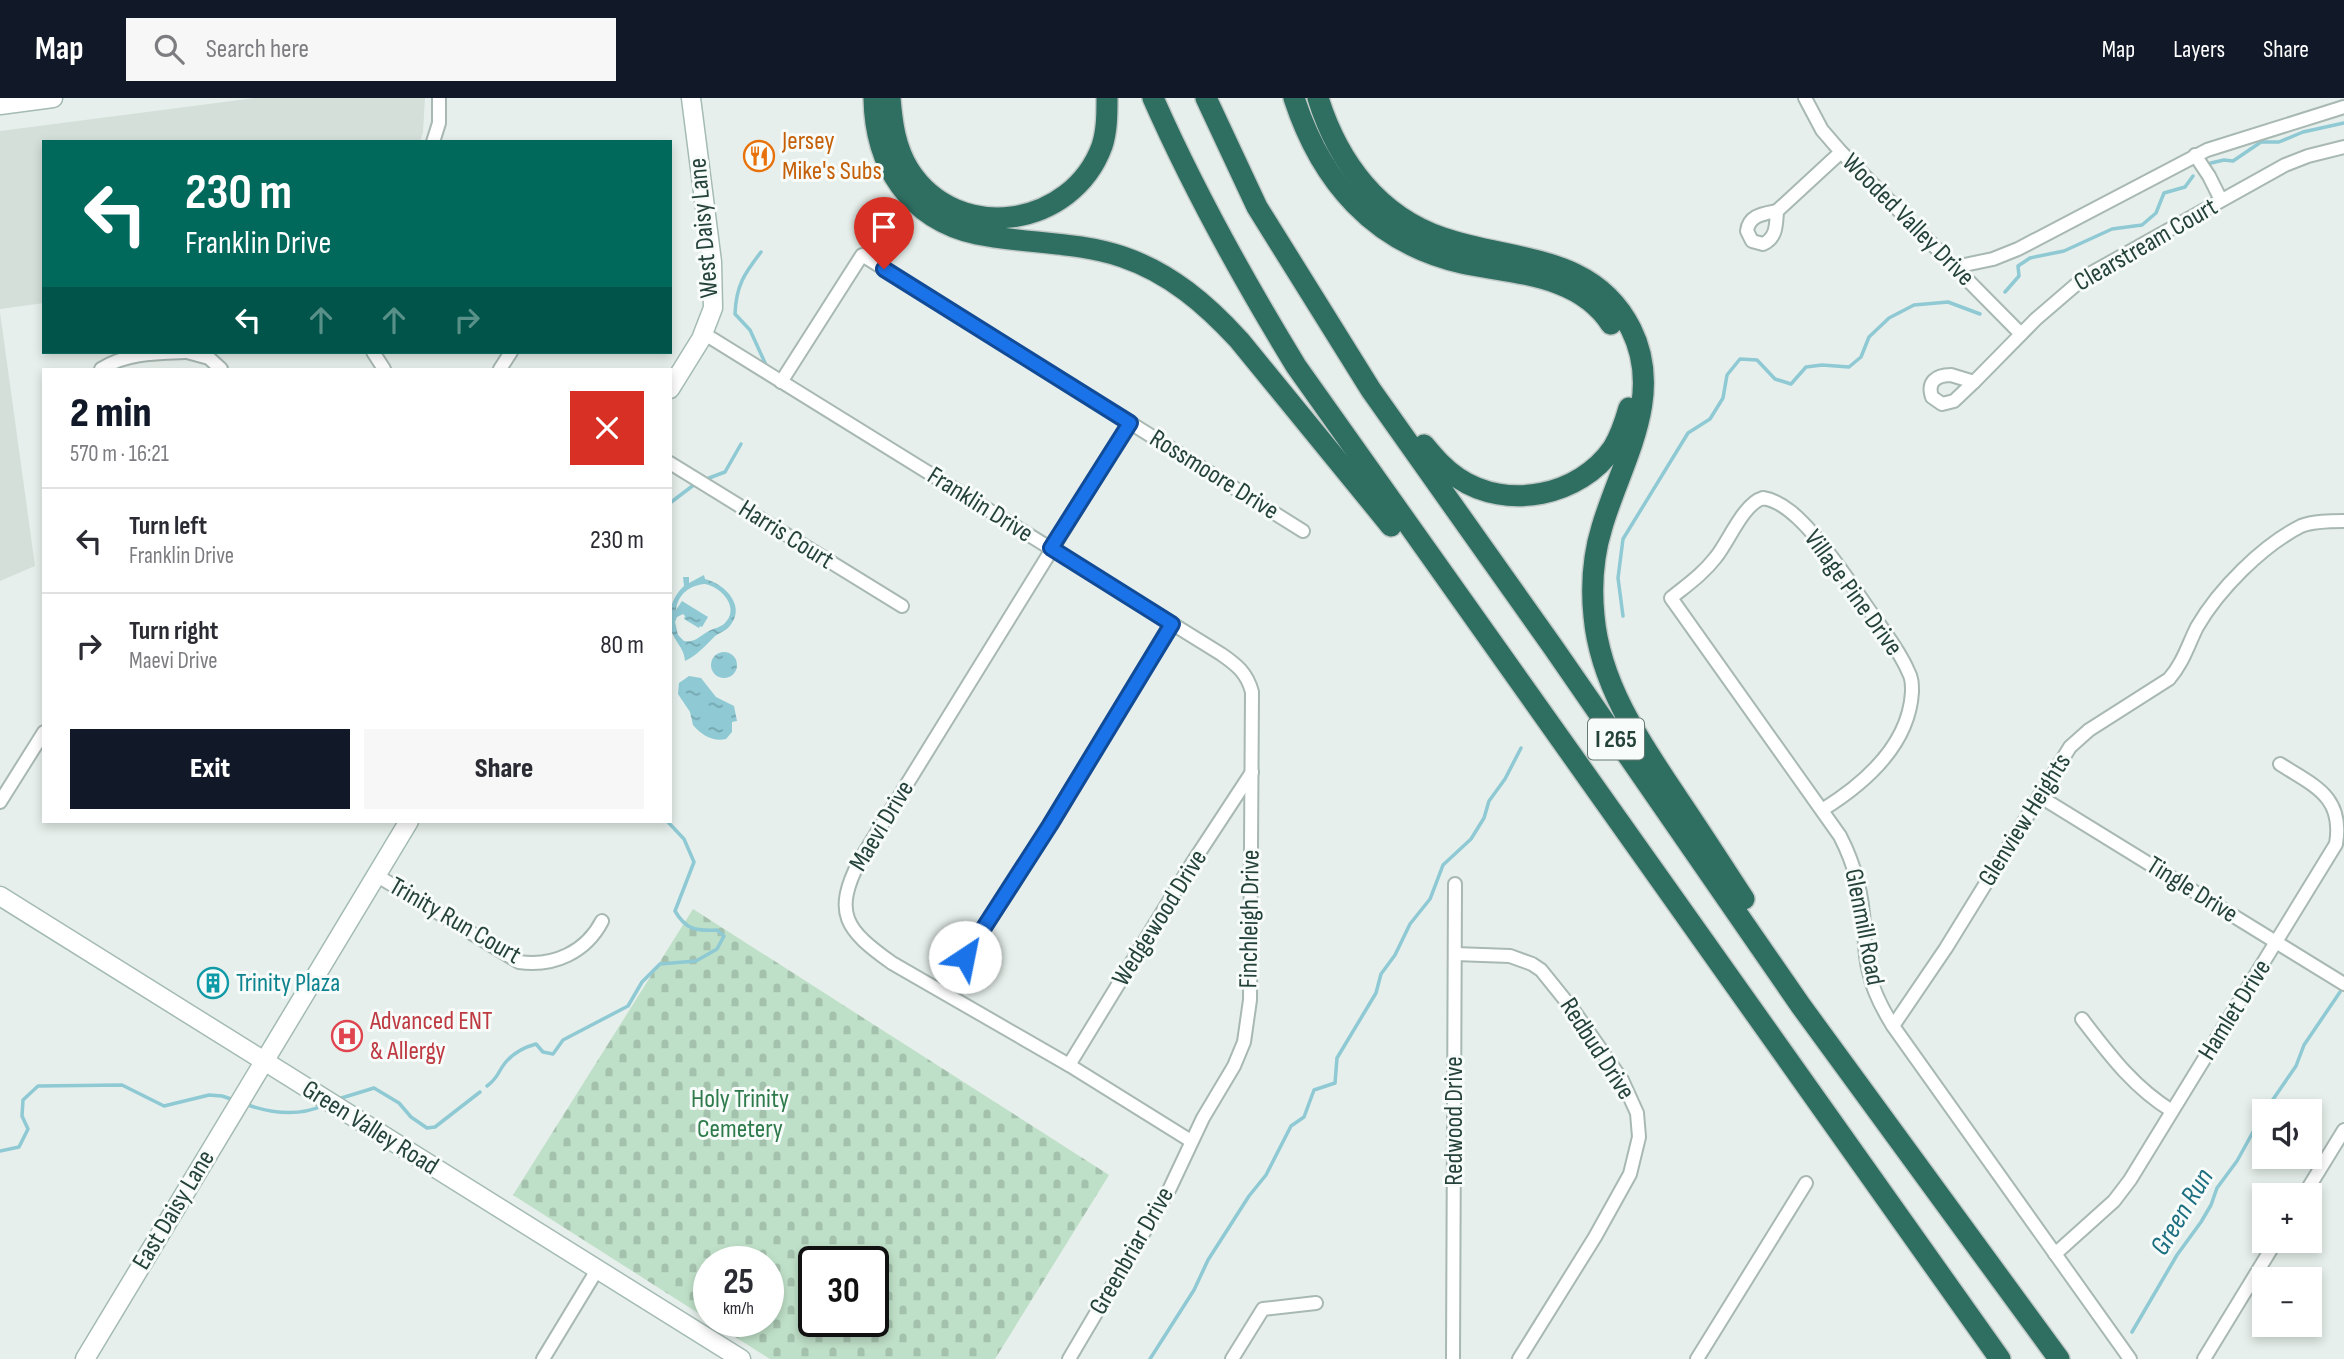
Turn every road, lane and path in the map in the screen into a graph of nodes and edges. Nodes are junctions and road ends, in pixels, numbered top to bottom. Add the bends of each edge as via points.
1 (53, 98) edge
2 (439, 98) edge
3 (691, 98) edge
4 (874, 98) edge
5 (1107, 98) edge
6 (1153, 98) edge
7 (1206, 98) edge
8 (1294, 98) edge
9 (1318, 98) edge
10 (1805, 98) edge
11 (892, 103) edge
12 (0, 105) edge
13 (2344, 107) edge
14 (434, 140) edge
15 (2344, 147) edge
16 (1841, 152) junction
17 (2195, 155) junction
18 (2221, 200) junction
19 (1777, 211) dead end
20 (1955, 267) junction
21 (1330, 328) junction
22 (703, 333) junction
23 (2021, 334) junction
24 (160, 354) edge
25 (194, 354) edge
26 (103, 368) edge
27 (221, 368) edge
28 (1974, 382) dead end
29 (781, 383) junction
30 (672, 386) edge
31 (1130, 423) junction
32 (672, 464) edge
33 (2344, 521) edge
34 (1303, 531) dead end
35 (1051, 548) junction
36 (1671, 598) joint
37 (902, 606) dead end
38 (1172, 624) junction
39 (1250, 684) joint
40 (1531, 699) junction
41 (42, 735) edge
42 (2280, 764) dead end
43 (1252, 772) junction
44 (2039, 796) junction
45 (0, 802) edge
46 (1822, 810) junction
47 (408, 823) edge
48 (376, 875) junction
49 (1455, 884) dead end
50 (0, 896) edge
51 (602, 921) dead end
52 (2276, 942) junction
53 (1455, 954) junction
54 (2344, 984) edge
55 (943, 991) junction
56 (2082, 1019) dead end
57 (1893, 1027) junction
58 (1069, 1065) junction
59 (261, 1069) junction
60 (1859, 1085) junction
61 (2172, 1111) junction
62 (2344, 1130) edge
63 (1191, 1141) junction
64 (1806, 1183) dead end
65 (2311, 1183) edge
66 (2269, 1253) edge
67 (2055, 1254) junction
68 (597, 1270) junction
69 (1316, 1303) dead end
70 (85, 1359) edge
71 (543, 1359) edge
72 (741, 1359) edge
73 (1069, 1359) edge
74 (1232, 1359) edge
75 (1453, 1359) edge
76 (1519, 1359) edge
77 (1697, 1359) edge
78 (2000, 1359) edge
79 (2059, 1359) edge
80 (2130, 1359) edge
81 (2204, 1359) edge

1 - 12 street
2 - 14 street
3 - 22 street, West Daisy Lane via 714,285 713,308
4 - 40 highway via 877,132 891,172 917,205 935,218 976,234 1074,245 1124,257 1173,281 1218,317
5 - 11 highway via 1102,145 1080,183 1045,209 1003,218 961,212 924,188 900,153
6 - 40 highway, I 265 via 1213,225 1296,366
7 - 21 highway, I 265 via 1257,207
8 - 21 highway via 1329,172 1376,223 1439,257 1556,282 1594,304 1609,320 1628,360 1630,394 1623,428 1596,466 1555,491 1531,496 1483,490 1441,465
9 - 60 highway via 1352,171 1400,217 1442,238 1540,261 1585,278 1604,292 1631,330 1640,351 1644,397 1595,556 1594,618 1606,669 1639,739
10 - 16 street, Wooded Valley Drive via 1822,130
13 - 17 street, Clearstream Court
15 - 18 street, Clearstream Court via 2296,160
16 - 19 street
16 - 20 street, Wooded Valley Drive
17 - 18 street
17 - 20 street, Clearstream Court via 2018,249
18 - 23 street, Clearstream Court via 2086,276
20 - 23 street, Wooded Valley Drive
21 - 60 highway, I 265
22 - 29 street, Franklin Drive
22 - 30 street, West Daisy Lane
23 - 28 street, Clearstream Court
24 - 26 street via 135,356
25 - 27 street
29 - 31 street, Rossmoore Drive via 862,255
29 - 35 street, Franklin Drive
31 - 34 street, Rossmoore Drive
31 - 35 street, Maevi Drive
32 - 37 street, Harris Court
33 - 44 street, Glenview Heights via 2303,525 2233,579 2212,603 2178,668 2158,687 2088,730 2063,757
35 - 38 street, Franklin Drive
35 - 55 street, Maevi Drive via 860,860 846,892 846,914 863,941
36 - 46 street, Glenmill Road
36 - 46 street, Village Pine Drive via 1716,558 1751,505 1763,498 1795,516 1847,579 1908,669 1910,706 1901,732 1877,767
38 - 39 street, Franklin Drive via 1240,667
38 - 55 street
39 - 43 street, Finchleigh Drive
40 - 78 highway, I 265
41 - 45 street
42 - 52 street, Hamlet Drive via 2332,799 2342,824 2330,855
43 - 58 street, Wedgewood Drive
43 - 63 street, Finchleigh Drive via 1247,1028 1234,1066
44 - 52 street, Tingle Drive
44 - 57 street, Glenview Heights
46 - 57 street, Glenmill Road via 1854,865 1872,987
47 - 48 street
48 - 51 street, Trinity Run Court via 519,962 544,963 579,949 594,937
48 - 59 street
49 - 53 street, Redwood Drive
50 - 59 street, Green Valley Road
52 - 54 street, Tingle Drive
52 - 61 street, Hamlet Drive
53 - 75 street, Redwood Drive
53 - 76 street, Redbud Drive via 1510,956 1541,970 1622,1080 1637,1113 1639,1137 1630,1174
55 - 58 street, Maevi Drive
56 - 61 street via 2124,1073
57 - 67 street, Glenmill Road
58 - 63 street, Maevi Drive
59 - 68 street, Green Valley Road via 330,1102
59 - 70 street, East Daisy Lane
60 - 79 highway, I 265
61 - 67 street, Hamlet Drive via 2114,1201
62 - 65 street
63 - 73 street, Greenbriar Drive via 1170,1188
64 - 77 street
66 - 81 street
67 - 80 street, Glenmill Road
68 - 71 street
68 - 72 street, Green Valley Road
69 - 74 street via 1263,1309

